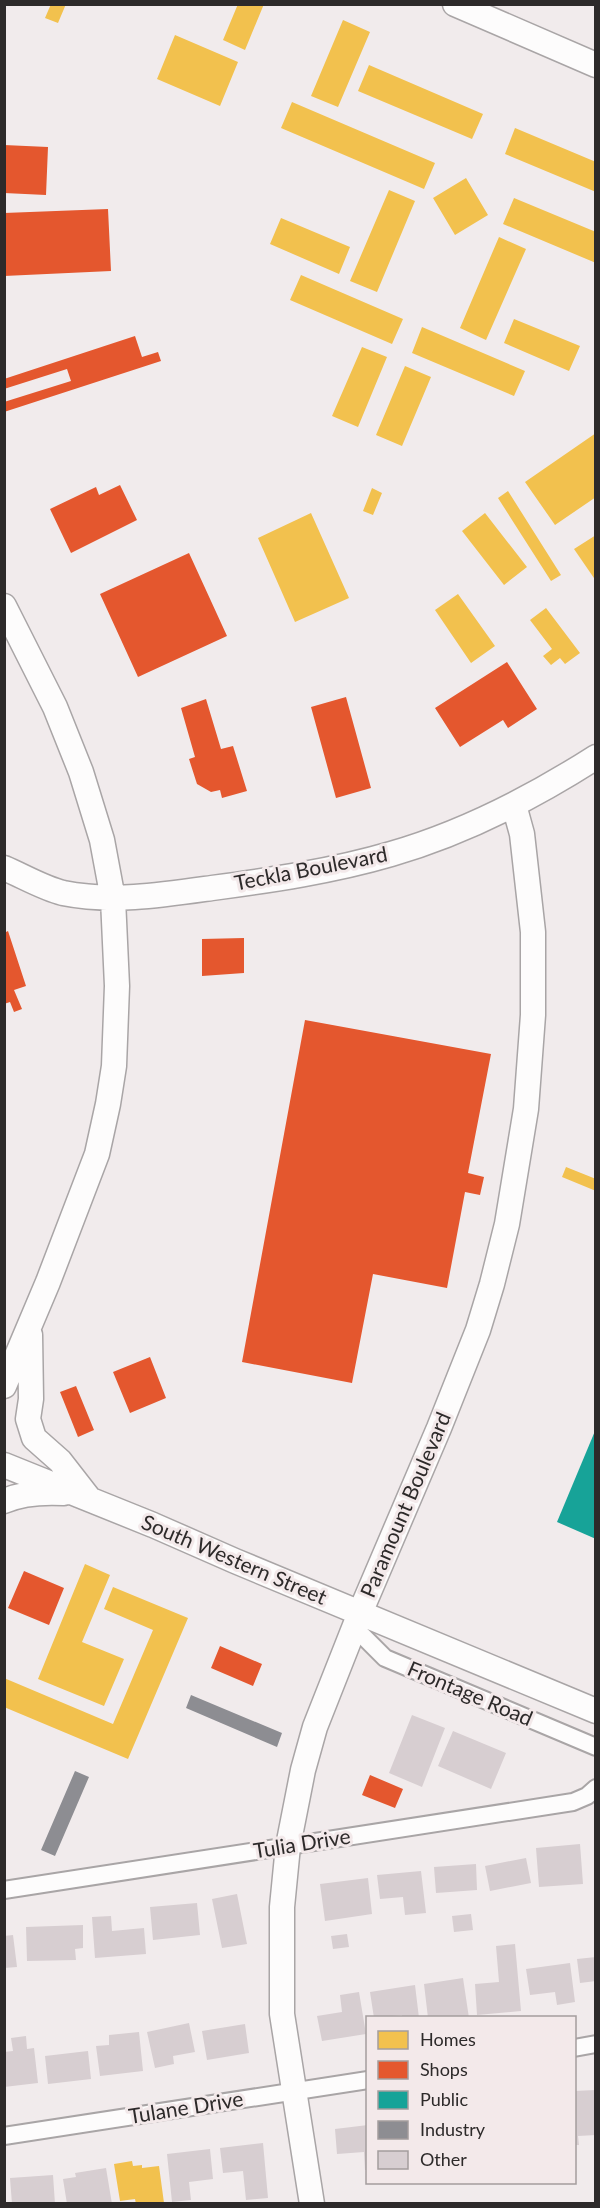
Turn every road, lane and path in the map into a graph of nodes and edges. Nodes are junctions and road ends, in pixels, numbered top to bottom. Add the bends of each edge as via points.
1 (455, 4) edge
2 (596, 65) edge
3 (4, 606) edge
4 (596, 757) edge
5 (514, 805) junction
6 (4, 868) edge
7 (112, 899) junction
8 (19, 1343) edge
9 (4, 1386) edge
10 (4, 1465) edge
11 (85, 1496) junction
12 (4, 1502) edge
13 (357, 1620) junction
14 (596, 1711) edge
15 (596, 1748) edge
16 (596, 1788) edge
17 (288, 1846) junction
18 (4, 1890) edge
19 (596, 2044) edge
20 (576, 2048) edge
21 (366, 2080) edge
22 (294, 2092) junction
23 (4, 2136) edge
24 (312, 2204) edge

1 - 2 main road
3 - 7 main road via 56,707 81,772 102,840
4 - 5 main road, Teckla Boulevard
5 - 7 main road, Teckla Boulevard via 429,841 355,864 232,885
5 - 13 main road, Paramount Boulevard via 528,881 534,983 526,1109 516,1176 495,1274 478,1330
6 - 7 main road, Teckla Boulevard via 62,892
7 - 8 main road via 117,986 114,1066 108,1104 92,1170
8 - 9 main road
8 - 11 main road via 31,1399 28,1419 34,1438 60,1461
10 - 11 main road, South Western Street
11 - 12 main road via 45,1492
11 - 13 main road, South Western Street
13 - 14 main road, South Western Street
13 - 15 street, Frontage Road via 385,1658
13 - 17 main road, Paramount Boulevard via 315,1727
16 - 17 street, Tulia Drive via 587,1797 573,1802
17 - 18 street, Tulia Drive
17 - 22 main road, Paramount Boulevard via 282,1907 282,2005
19 - 20 street
21 - 22 street, Tulane Drive
22 - 23 street, Tulane Drive
22 - 24 main road, Paramount Boulevard

